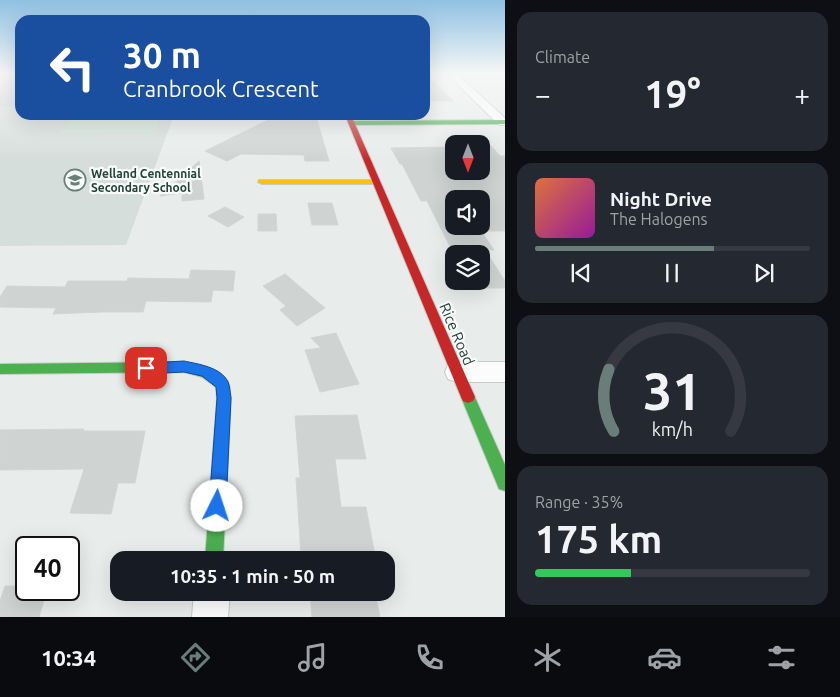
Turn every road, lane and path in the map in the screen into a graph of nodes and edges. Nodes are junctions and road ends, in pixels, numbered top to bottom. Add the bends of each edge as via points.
1 (481, 102) edge
2 (350, 120) edge
3 (401, 120) edge
4 (504, 122) edge
5 (262, 182) dead end
6 (376, 182) junction
7 (0, 369) edge
8 (457, 372) junction
9 (505, 372) edge
10 (505, 482) edge
11 (215, 551) edge
12 (211, 601) edge
13 (210, 617) edge

1 - 4 street
2 - 6 street, Rice Road
3 - 4 street
5 - 6 street
6 - 8 street, Rice Road
7 - 11 street via 184,366 206,372 222,384 224,398
8 - 9 street
8 - 10 street, Rice Road
12 - 13 street

